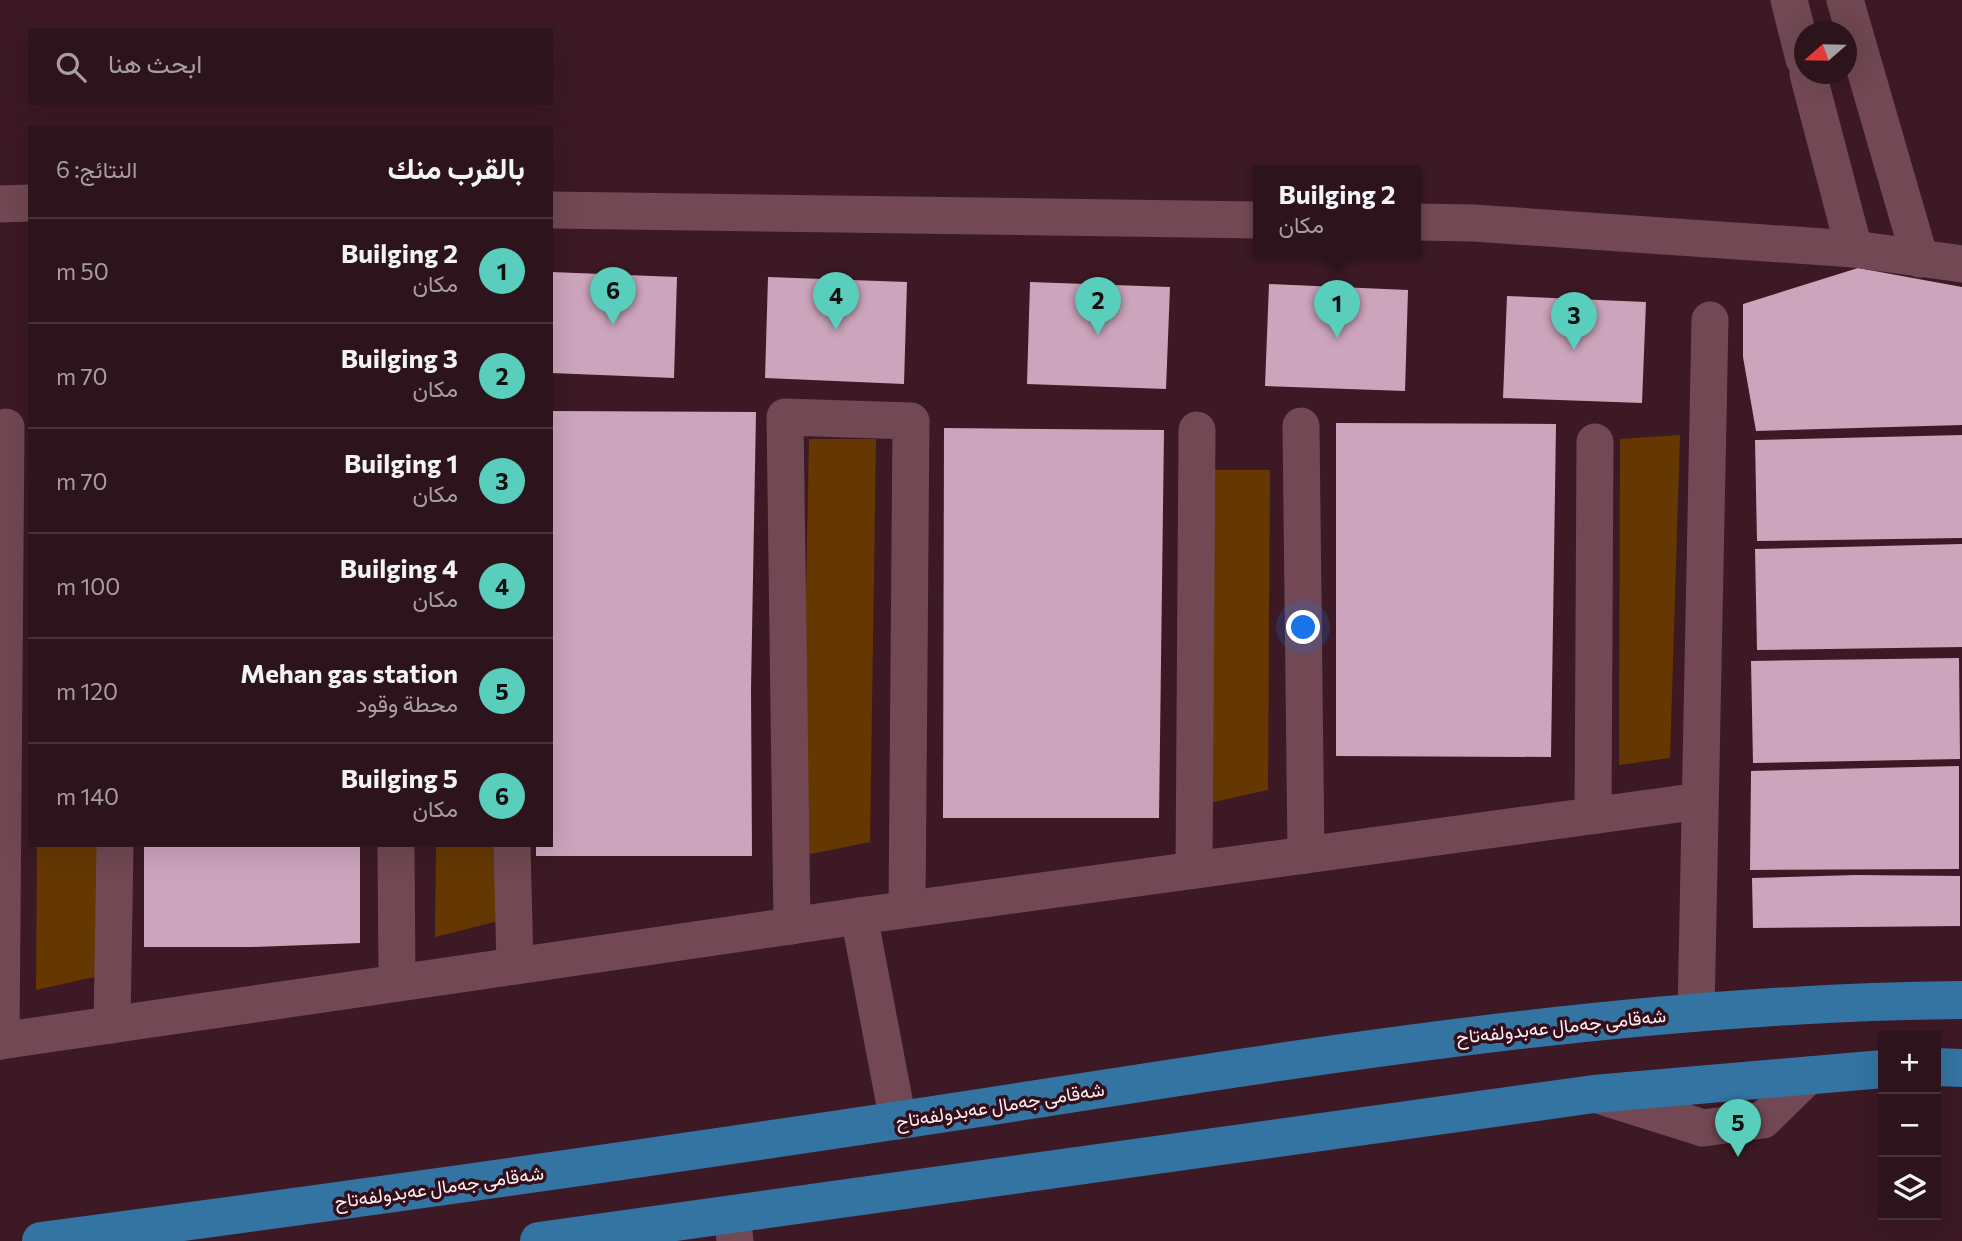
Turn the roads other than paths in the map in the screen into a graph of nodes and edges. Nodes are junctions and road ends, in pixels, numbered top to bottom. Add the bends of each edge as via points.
1 (1845, 0) edge
2 (1789, 1) edge
3 (1794, 21) edge
4 (1811, 84) edge
5 (28, 203) edge
6 (0, 204) edge
7 (553, 210) edge
8 (1253, 220) edge
9 (1421, 222) edge
10 (1854, 249) junction
11 (1920, 259) junction
12 (1962, 264) edge
13 (1710, 320) dead end
14 (6, 426) dead end
15 (1301, 426) dead end
16 (1197, 430) dead end
17 (1595, 442) dead end
18 (1700, 801) junction
19 (1593, 816) junction
20 (115, 847) edge
21 (396, 847) edge
22 (512, 847) edge
23 (1306, 855) junction
24 (1194, 870) junction
25 (907, 909) junction
26 (859, 916) junction
27 (792, 926) junction
28 (515, 966) junction
29 (397, 983) junction
30 (1962, 1000) edge
31 (1696, 1013) junction
32 (112, 1025) junction
33 (1, 1041) edge
34 (1941, 1067) edge
35 (1962, 1068) edge
36 (1878, 1069) edge
37 (898, 1121) junction
38 (733, 1228) edge
39 (41, 1241) edge
40 (539, 1241) edge

1 - 11 street
2 - 3 street
4 - 10 street
5 - 6 street
7 - 8 street
9 - 10 street
10 - 11 street
11 - 12 street
13 - 18 street
14 - 33 street
15 - 23 street
16 - 24 street
17 - 19 street
18 - 19 street
18 - 31 street
19 - 23 street
20 - 32 street
21 - 29 street
22 - 28 street
23 - 24 street
24 - 25 street
25 - 26 street
25 - 27 street via 911,421 785,417
26 - 27 street
26 - 37 street
27 - 28 street
28 - 29 street
29 - 32 street
30 - 31 main road, شەقامی جەمال عەبدولفەتاح
31 - 37 main road, شەقامی جەمال عەبدولفەتاح via 1401,1043
32 - 33 street
34 - 35 main road
36 - 38 main road via 1594,1094
37 - 39 main road, شەقامی جەمال عەبدولفەتاح
38 - 40 main road

